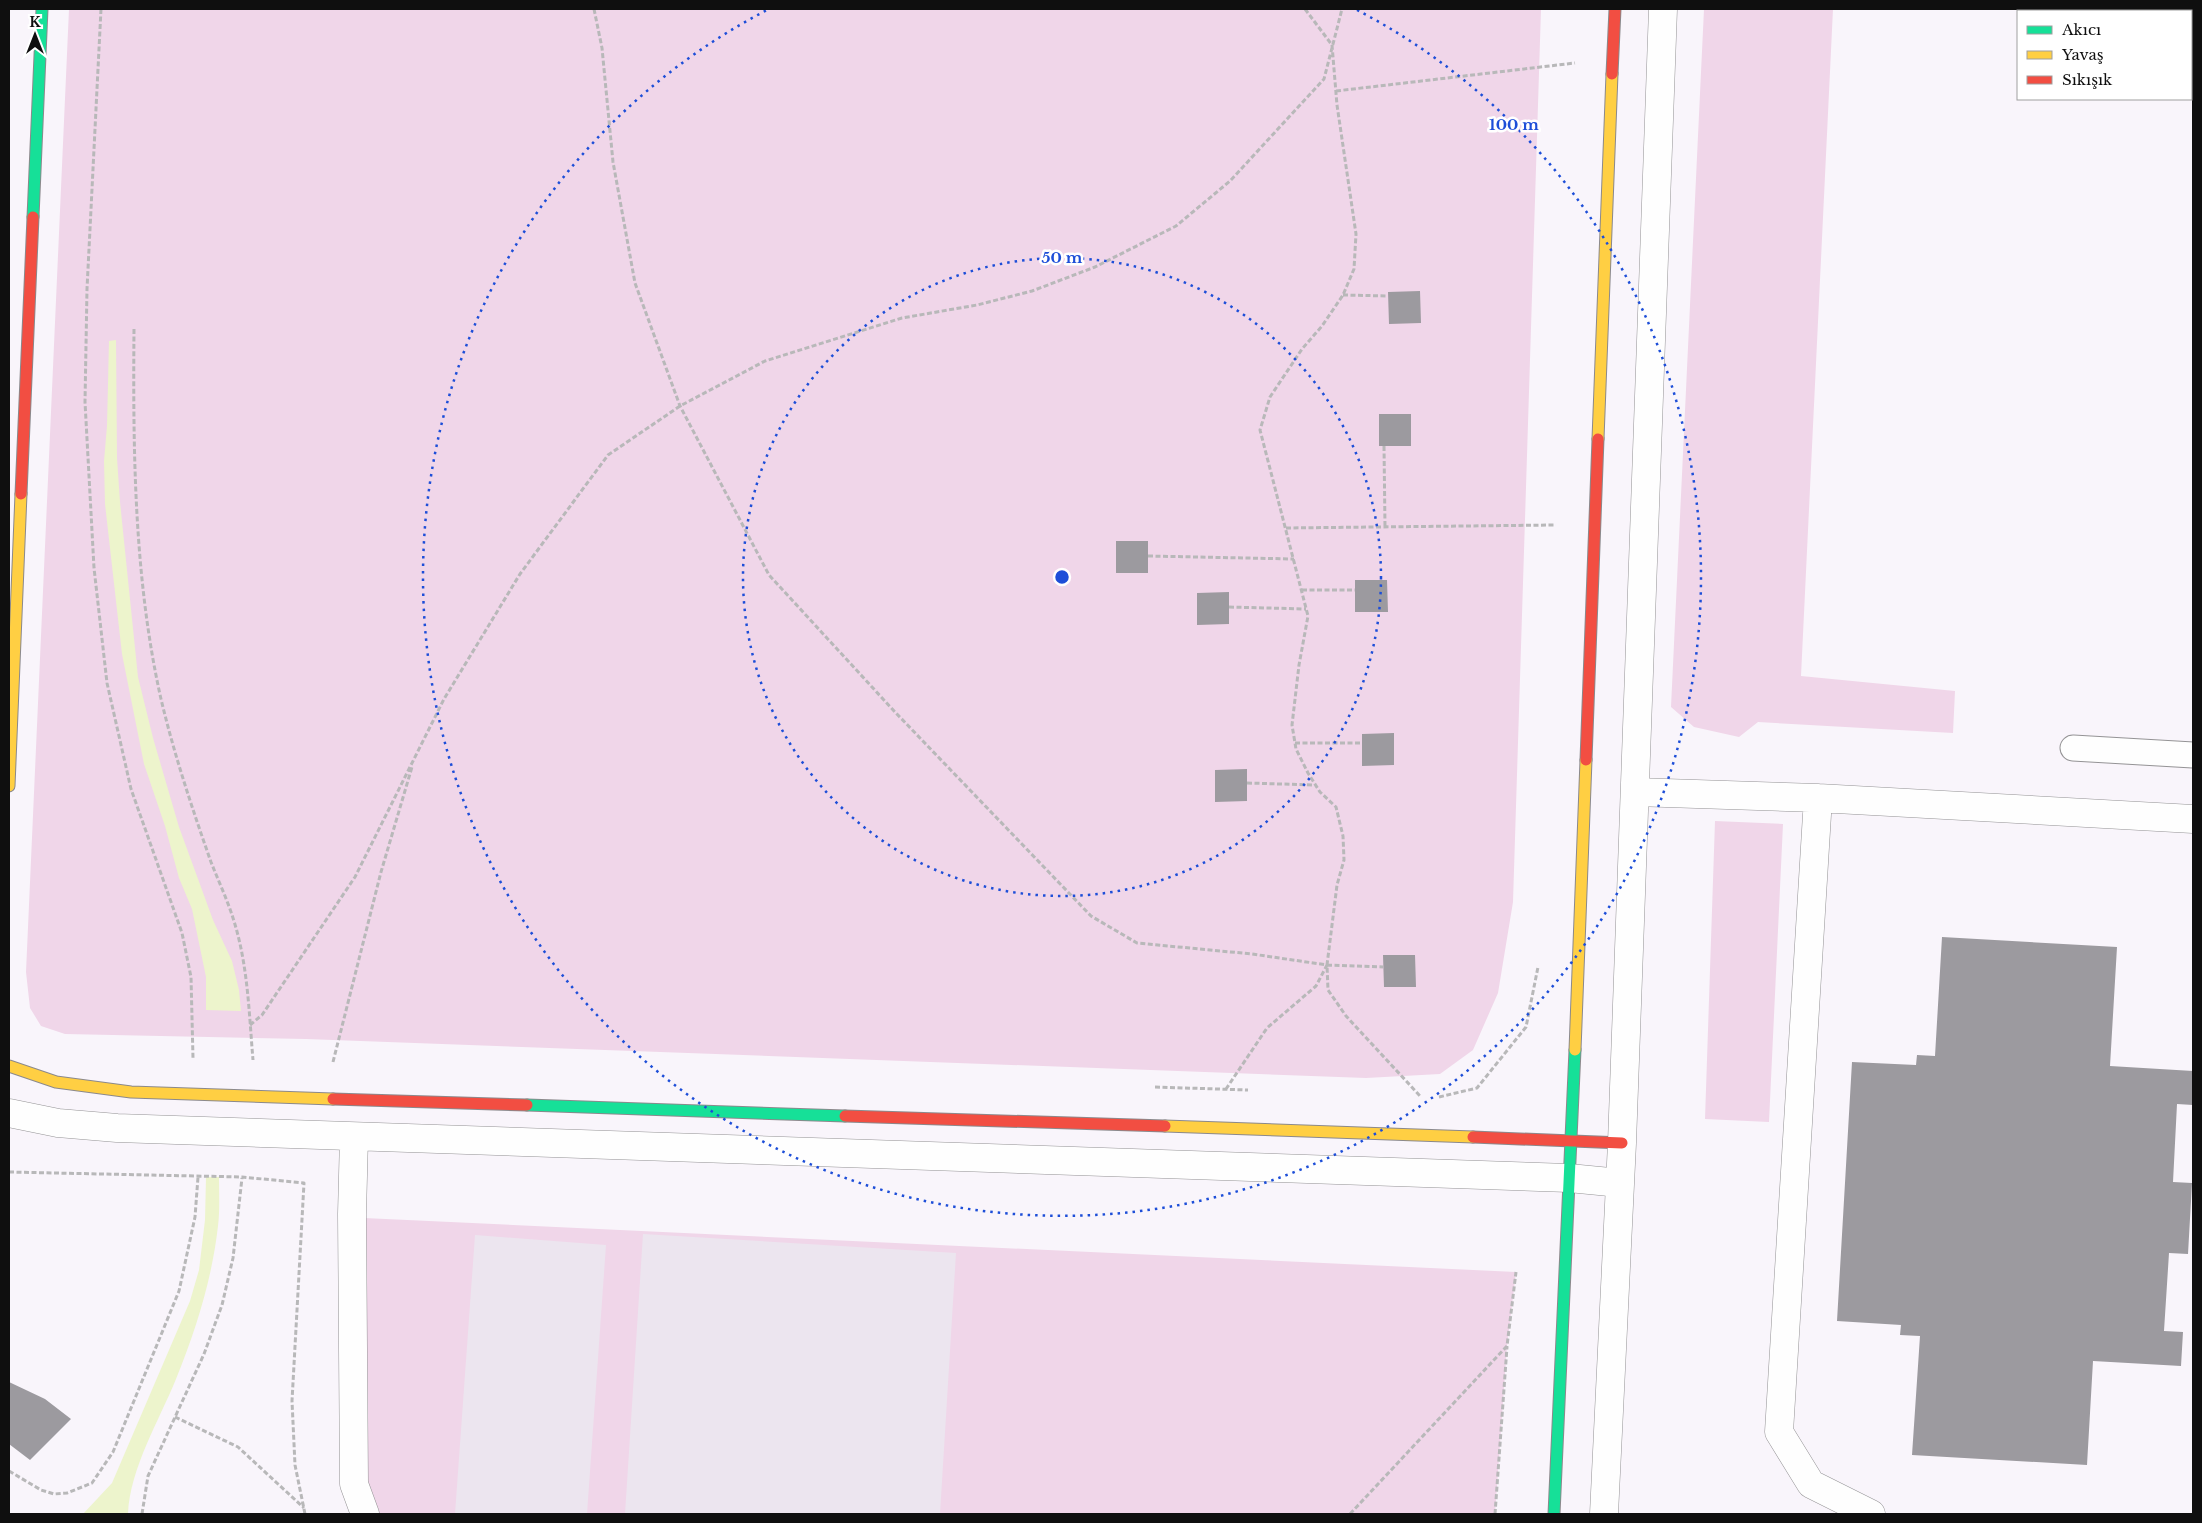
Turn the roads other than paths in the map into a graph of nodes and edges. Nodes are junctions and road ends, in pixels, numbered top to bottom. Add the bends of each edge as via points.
1 (42, 9) edge
2 (1615, 9) edge
3 (1663, 9) edge
4 (2073, 748) dead end
5 (2193, 755) edge
6 (9, 786) edge
7 (1635, 792) junction
8 (1818, 798) junction
9 (2193, 819) edge
10 (9, 1066) edge
11 (9, 1113) edge
12 (354, 1137) junction
13 (1571, 1140) junction
14 (1622, 1143) junction
15 (1569, 1178) junction
16 (1620, 1183) junction
17 (364, 1514) edge
18 (1554, 1514) edge
19 (1604, 1514) edge
20 (1871, 1514) edge

1 - 6 street
2 - 13 street
3 - 7 street
4 - 5 lane
7 - 8 street
7 - 14 street
8 - 9 street
8 - 20 street via 1779,1432 1811,1484
10 - 13 street via 56,1082 131,1092
11 - 12 street via 58,1123 117,1128
12 - 15 street
12 - 17 street via 354,1484
13 - 14 street
13 - 15 street
14 - 16 street
15 - 16 street
15 - 18 street
16 - 19 street

